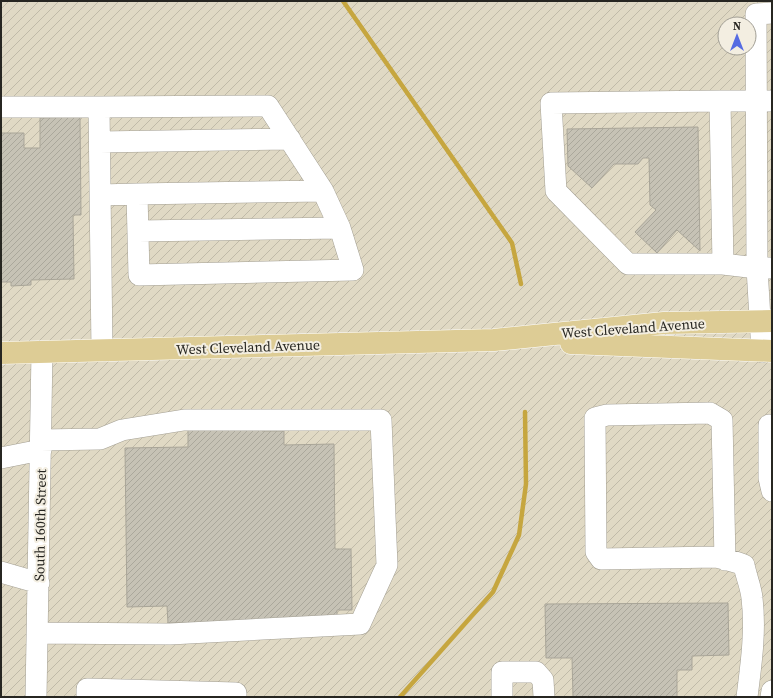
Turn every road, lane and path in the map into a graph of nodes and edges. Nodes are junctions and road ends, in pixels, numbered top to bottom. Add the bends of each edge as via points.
1 (772, 13) edge
2 (720, 101) junction
3 (764, 101) edge
4 (1, 107) edge
5 (99, 107) junction
6 (290, 140) junction
7 (100, 142) junction
8 (764, 142) edge
9 (764, 176) edge
10 (323, 191) junction
11 (137, 194) junction
12 (101, 195) junction
13 (340, 228) junction
14 (138, 231) junction
15 (723, 264) junction
16 (765, 268) edge
17 (766, 321) edge
18 (494, 340) junction
19 (102, 351) junction
20 (42, 352) junction
21 (767, 352) edge
22 (1, 353) edge
23 (769, 425) dead end
24 (41, 445) junction
25 (1, 458) edge
26 (772, 491) edge
27 (725, 560) junction
28 (1, 572) edge
29 (39, 583) junction
30 (38, 633) junction
31 (772, 691) edge
32 (36, 697) edge
33 (87, 697) edge
34 (236, 697) edge
35 (502, 697) edge
36 (544, 697) edge
37 (747, 697) edge
38 (771, 697) edge

1 - 3 street via 756,14
2 - 3 street
2 - 15 street
2 - 15 street via 551,103 556,191 628,264
3 - 8 street
4 - 5 street
5 - 6 street via 268,106
5 - 7 street
6 - 7 street
6 - 10 street
7 - 12 street
8 - 9 street
9 - 16 street
10 - 11 street
10 - 13 street
11 - 12 street
11 - 14 street
12 - 19 street
13 - 14 street
13 - 14 street via 353,270 138,275
15 - 16 street
16 - 17 street
17 - 18 main road, West Cleveland Avenue via 664,323
17 - 21 street
18 - 19 main road, West Cleveland Avenue
18 - 21 main road, West Cleveland Avenue
19 - 20 main road, West Cleveland Avenue
20 - 22 main road, West Cleveland Avenue
20 - 24 street, South 160th Street
23 - 26 street via 769,478
24 - 25 street
24 - 29 street, South 160th Street
24 - 30 street via 100,439 122,430 184,420 381,420 387,565 360,624 170,634
27 - 27 street via 716,557 602,559 596,552 595,418 607,415 710,413 722,420
27 - 37 street via 744,565 752,598 753,628
28 - 29 street
29 - 30 street, South 160th Street
30 - 32 street, South 160th Street
31 - 38 street
33 - 34 street via 87,689 236,693
35 - 36 street via 502,672 536,672 543,680

